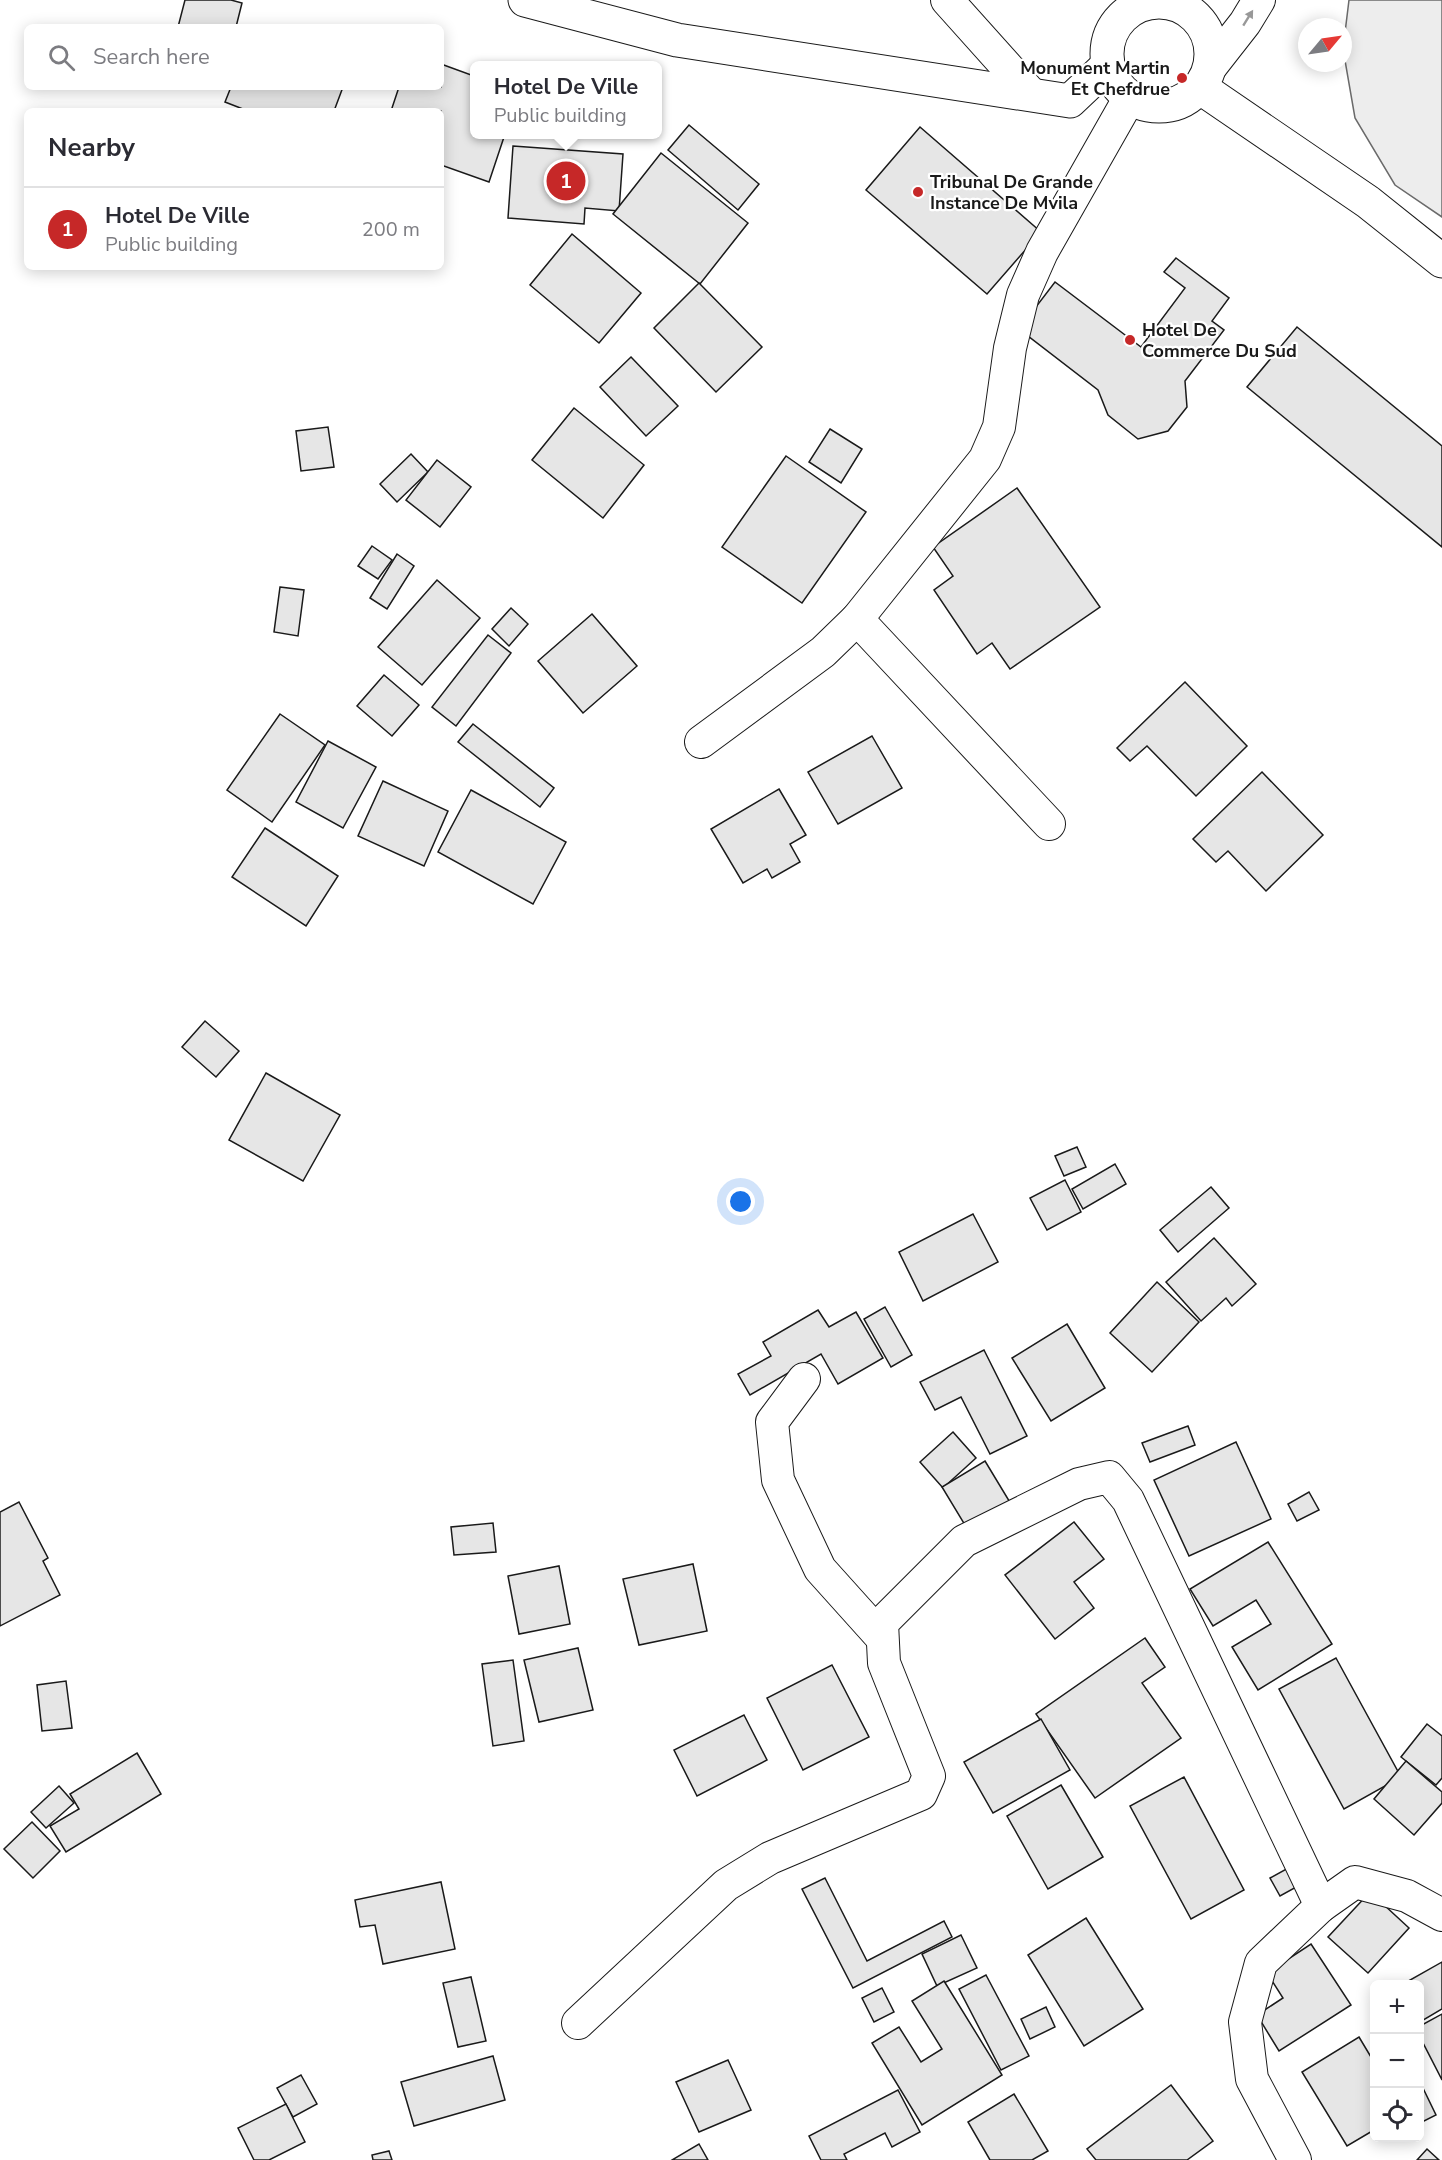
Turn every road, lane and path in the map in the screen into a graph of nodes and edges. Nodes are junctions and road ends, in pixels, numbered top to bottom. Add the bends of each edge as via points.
1 (525, 0) edge
2 (946, 0) edge
3 (1259, 0) edge
4 (1152, 1) edge
5 (1108, 65) junction
6 (1205, 78) junction
7 (1032, 95) junction
8 (1130, 97) junction
9 (1442, 261) edge
10 (857, 619) junction
11 (701, 742) dead end
12 (1049, 824) dead end
13 (804, 1379) dead end
14 (882, 1638) junction
15 (1321, 1906) junction
16 (1442, 1915) edge
17 (578, 2023) dead end
18 (1295, 2160) edge

1 - 7 highway via 677,40
2 - 7 street
6 -> 3 street
4 - 5 highway via 1131,8 1116,23 1107,43
4 - 6 highway via 1173,2 1191,12 1205,28 1211,48
5 - 7 highway via 1070,100
5 - 8 highway via 1116,84
6 - 8 highway via 1186,99 1168,106 1149,105
6 - 9 highway
8 - 10 street via 1042,252 1023,295 1010,348 999,427 985,459
10 - 11 street via 823,652
10 - 12 street
13 - 14 street via 772,1422 778,1480 820,1569
14 - 15 street via 882,1623 964,1541 1079,1484 1109,1477 1128,1500
14 - 17 street via 884,1664 929,1776 921,1794 770,1858 726,1885
15 - 16 street via 1355,1882 1407,1896
15 - 18 street via 1261,1963 1245,2022 1252,2079

